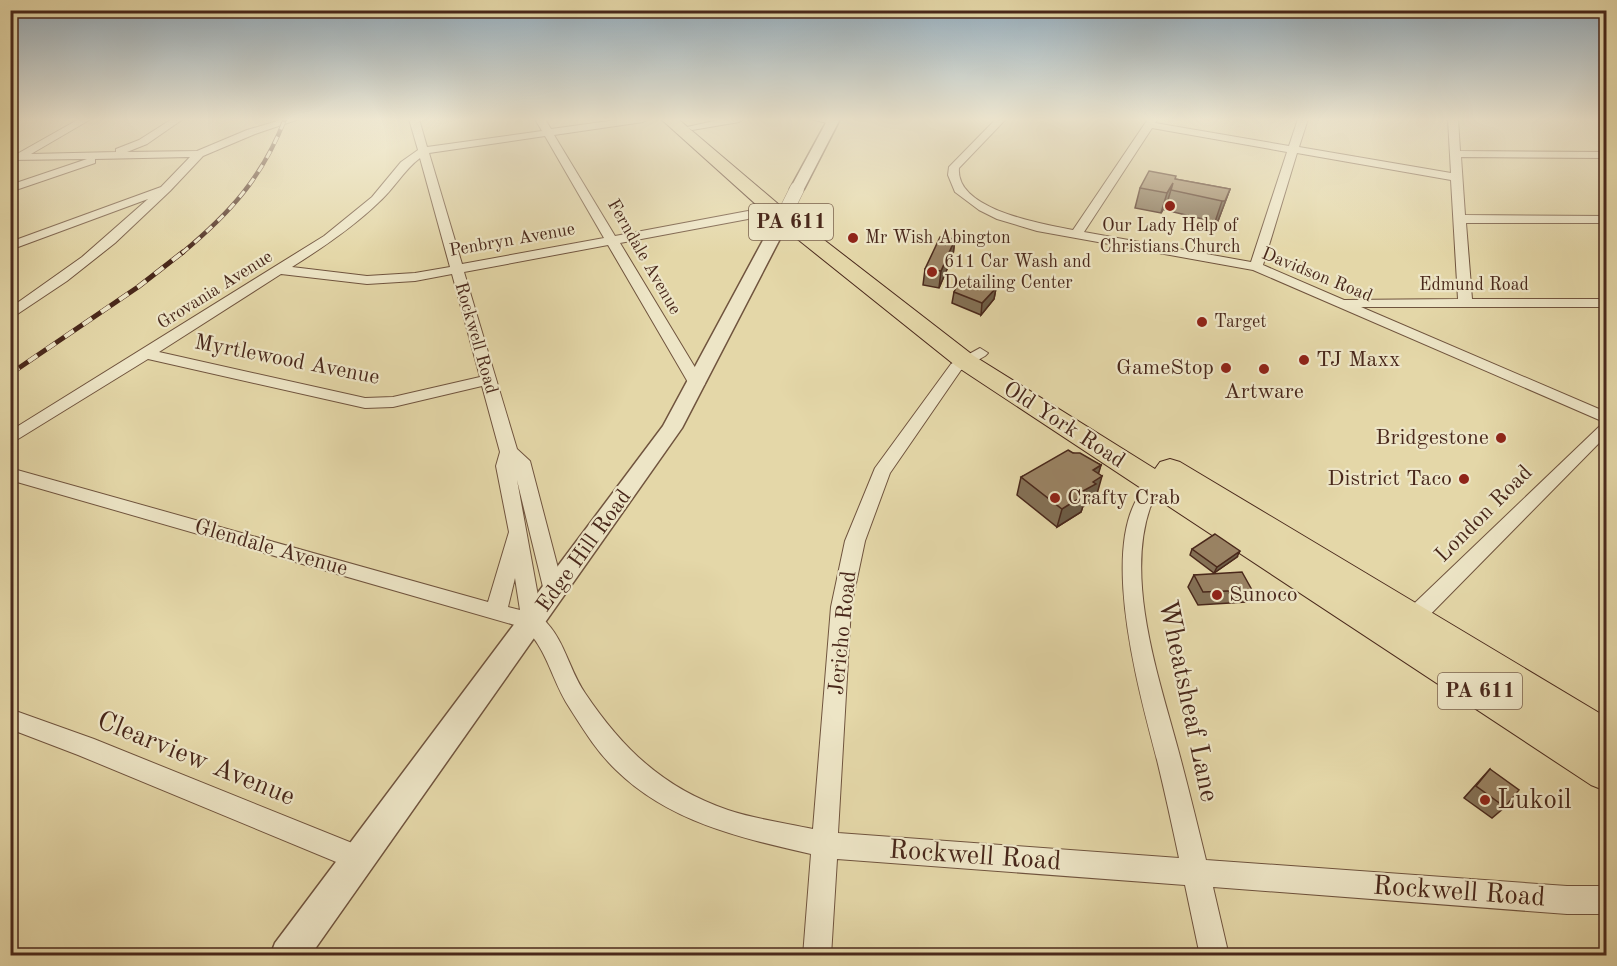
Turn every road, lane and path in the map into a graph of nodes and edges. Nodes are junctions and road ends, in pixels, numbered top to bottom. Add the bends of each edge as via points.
1 (81, 164) edge
2 (190, 164) edge
3 (405, 164) edge
4 (427, 164) edge
5 (567, 164) edge
6 (721, 164) edge
7 (739, 164) edge
8 (810, 164) edge
9 (957, 164) edge
10 (1123, 164) edge
11 (1289, 164) edge
12 (1378, 164) edge
13 (1455, 164) edge
14 (1456, 177) junction
15 (168, 188) junction
16 (10, 189) edge
17 (748, 215) dead end
18 (1460, 219) junction
19 (1606, 219) edge
20 (1076, 234) junction
21 (613, 240) junction
22 (10, 246) edge
23 (1256, 267) junction
24 (457, 269) junction
25 (280, 270) junction
26 (1341, 303) junction
27 (1465, 303) junction
28 (1606, 303) edge
29 (10, 315) edge
30 (147, 354) junction
31 (973, 357) junction
32 (489, 380) junction
33 (696, 384) junction
34 (1606, 418) edge
35 (1606, 427) edge
36 (10, 439) edge
37 (509, 452) junction
38 (10, 474) edge
39 (1169, 480) junction
40 (518, 529) junction
41 (554, 591) junction
42 (496, 612) junction
43 (532, 622) junction
44 (1404, 626) junction
45 (10, 719) edge
46 (1606, 738) edge
47 (1606, 772) edge
48 (825, 844) junction
49 (358, 858) junction
50 (1196, 872) junction
51 (1606, 900) edge
52 (288, 956) edge
53 (818, 956) edge
54 (1215, 956) edge

1 - 16 street
2 - 15 street
3 - 25 street, Grovania Avenue via 376,199 349,223
4 - 24 street, Rockwell Road
5 - 21 street, Ferndale Avenue
6 - 31 highway, Old York Road / PA 611
7 - 31 highway, Old York Road / PA 611 via 915,305
8 - 33 street, Edge Hill Road, bridge
9 - 20 street, Davidson Road via 953,175 959,190 983,208 1018,222
10 - 20 street
11 - 23 street
12 - 14 street
13 - 14 street
14 - 18 street
15 - 22 street
15 - 29 street via 58,284
17 - 21 street, Penbryn Avenue
18 - 19 street
18 - 27 street
20 - 23 street, Davidson Road
21 - 24 street, Penbryn Avenue
21 - 33 street, Ferndale Avenue
23 - 26 street, Davidson Road
24 - 25 street, Penbryn Avenue via 416,277 367,279
24 - 32 street, Rockwell Road
25 - 30 street, Grovania Avenue
26 - 27 street, Edmund Road
26 - 34 street, Davidson Road
27 - 28 street, Edmund Road
30 - 32 street, Myrtlewood Avenue via 365,403 393,402
30 - 36 street, Grovania Avenue
31 - 39 highway, Old York Road / PA 611
31 - 48 street, Jericho Road via 956,367 881,472 855,541 841,607
32 - 37 street, Rockwell Road
33 - 41 street, Edge Hill Road via 672,428
35 - 44 street, London Road
37 - 40 street, Rockwell Road via 505,466
37 - 41 street, Rockwell Road via 520,461
38 - 42 street, Glendale Avenue
39 - 44 highway, Old York Road / PA 611
39 - 50 street, Wheatsheaf Lane via 1142,506 1131,570 1140,642
40 - 42 street, Rockwell Road
40 - 43 street, Rockwell Road
41 - 43 street, Edge Hill Road
42 - 43 street, Glendale Avenue
43 - 48 street, Rockwell Road via 546,633 556,649 573,695 625,763 684,802 729,823
43 - 49 street, Edge Hill Road
44 - 46 highway, Old York Road / PA 611
44 - 47 highway, Old York Road / PA 611
45 - 49 street, Clearview Avenue
48 - 50 street, Rockwell Road
48 - 53 street, Jericho Road
49 - 52 street, Edge Hill Road
50 - 51 street, Rockwell Road
50 - 54 street, Wheatsheaf Lane

